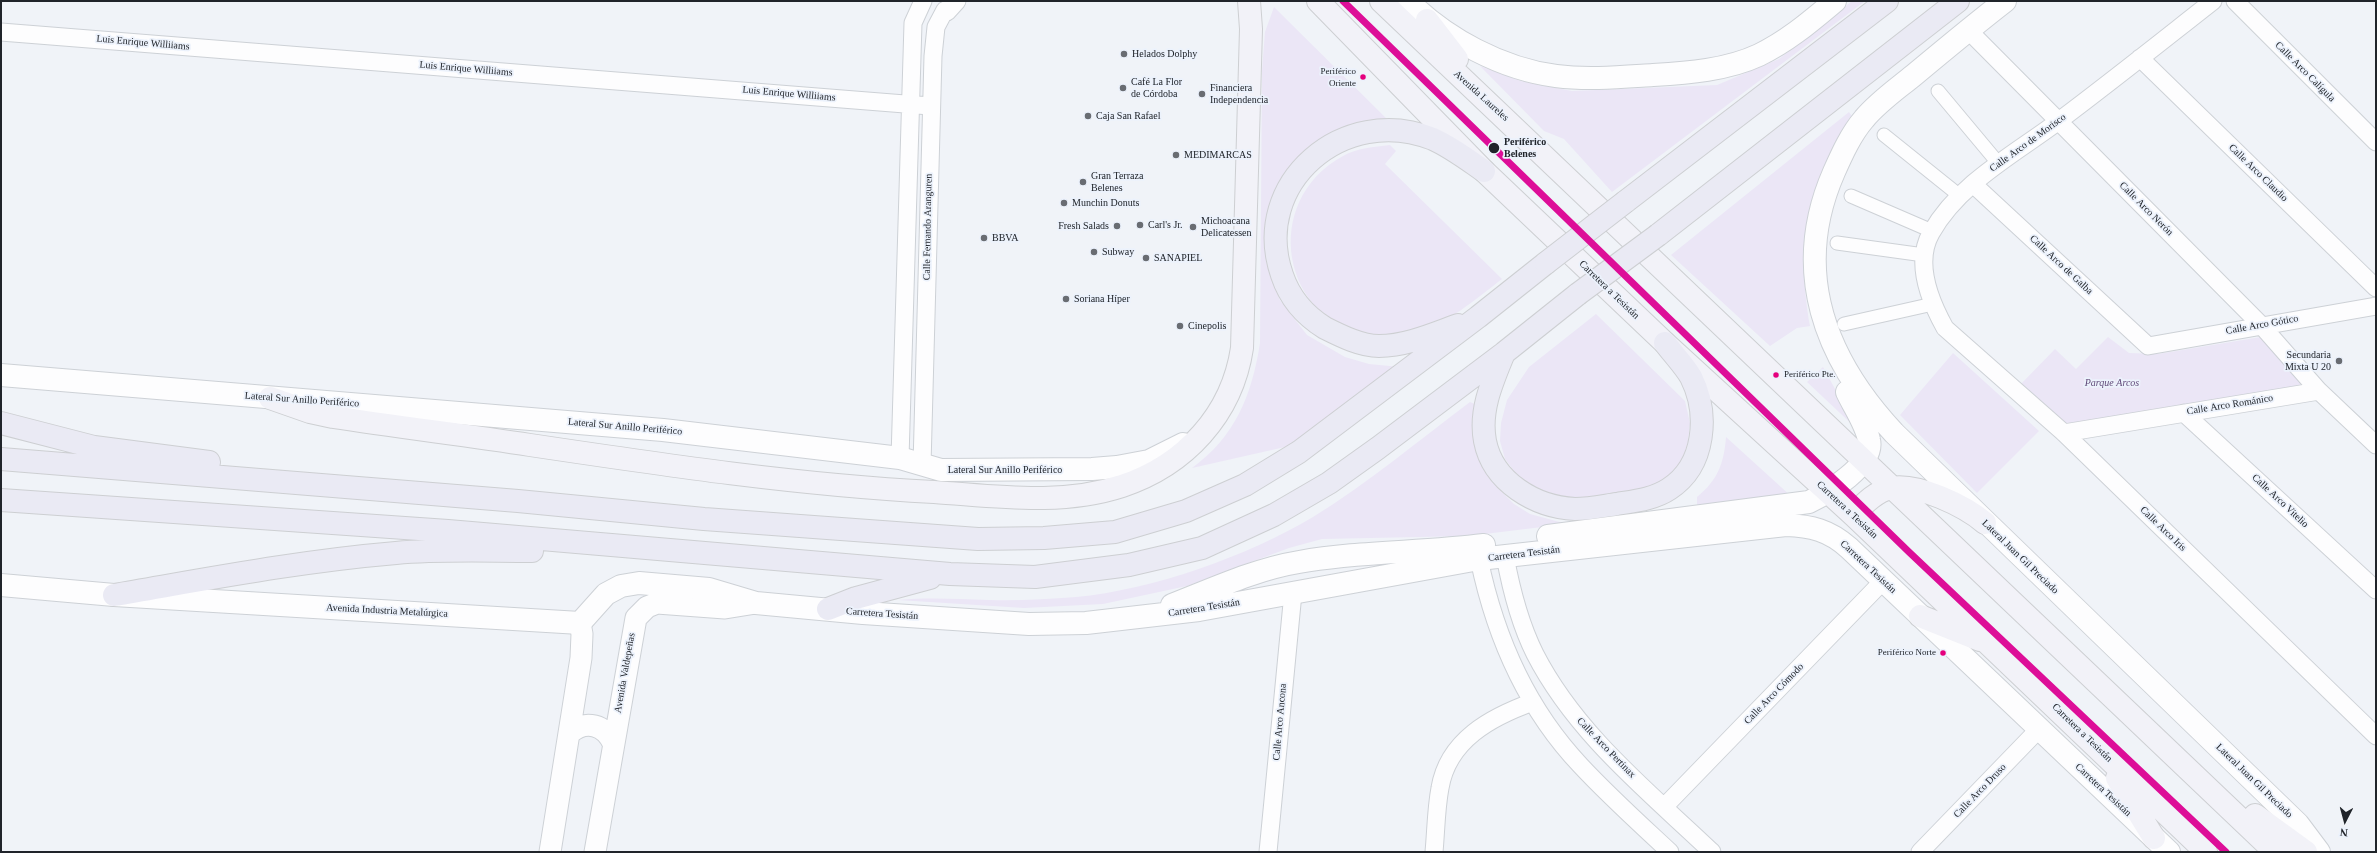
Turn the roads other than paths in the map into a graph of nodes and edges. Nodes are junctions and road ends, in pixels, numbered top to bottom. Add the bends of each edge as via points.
1 (923, 1) edge
2 (1249, 1) edge
3 (1260, 1) edge
4 (1318, 1) edge
5 (1381, 1) edge
6 (1408, 1) edge
7 (1835, 1) edge
8 (1887, 1) edge
9 (1958, 1) edge
10 (2005, 1) edge
11 (2213, 1) edge
12 (2235, 1) edge
13 (947, 5) edge
14 (1426, 20) junction
15 (1251, 29) junction
16 (1968, 30) junction
17 (1, 32) edge
18 (2140, 58) junction
19 (1938, 91) dead end
20 (1488, 102) junction
21 (909, 104) junction
22 (930, 106) junction
23 (2059, 121) junction
24 (1884, 135) dead end
25 (2376, 142) edge
26 (1999, 164) junction
27 (1484, 171) junction
28 (1973, 184) junction
29 (1851, 196) dead end
30 (1960, 196) junction
31 (1932, 232) junction
32 (1837, 243) dead end
33 (1924, 255) junction
34 (2376, 288) edge
35 (904, 298) junction
36 (926, 298) junction
37 (1933, 304) junction
38 (2376, 306) edge
39 (1478, 317) junction
40 (1844, 324) dead end
41 (2261, 325) junction
42 (1945, 328) joint
43 (1665, 343) junction
44 (2148, 346) joint
45 (1835, 349) junction
46 (1504, 353) junction
47 (1, 375) edge
48 (2319, 391) junction
49 (270, 398) junction
50 (1225, 403) junction
51 (2184, 413) junction
52 (1, 423) edge
53 (2064, 434) junction
54 (2376, 445) edge
55 (900, 458) junction
56 (1, 459) edge
57 (1863, 460) junction
58 (922, 465) junction
59 (1891, 488) junction
60 (1828, 492) junction
61 (1, 500) edge
62 (518, 501) junction
63 (1853, 515) junction
64 (1985, 523) junction
65 (628, 546) junction
66 (1505, 556) junction
67 (1479, 560) junction
68 (950, 574) junction
69 (1884, 580) junction
70 (1, 586) edge
71 (2376, 590) edge
72 (1293, 593) junction
73 (114, 595) junction
74 (756, 603) junction
75 (828, 609) junction
76 (1920, 616) junction
77 (1139, 617) junction
78 (580, 623) junction
79 (1986, 642) junction
80 (1533, 702) junction
81 (2039, 729) junction
82 (570, 733) junction
83 (2376, 736) edge
84 (2090, 740) junction
85 (613, 743) junction
86 (2184, 765) junction
87 (1664, 807) junction
88 (2162, 845) edge
89 (550, 852) edge
90 (595, 852) edge
91 (1268, 852) edge
92 (1434, 852) edge
93 (1670, 852) edge
94 (1712, 852) edge
95 (1920, 852) edge
96 (2206, 852) edge
97 (2275, 852) edge
98 (2306, 852) edge
99 (2319, 852) edge

1 - 21 street via 914,23
2 - 15 main road
3 - 15 main road
4 - 27 main road
5 - 20 main road, Avenida Laureles
6 - 14 main road
7 - 14 main road via 1793,36 1758,55 1715,69 1641,76 1557,76 1526,70 1480,51
8 - 39 highway, bridge
9 - 46 highway, bridge
10 - 16 main road, Lateral Juan Gil Preciado
11 - 18 street, Calle Arco de Morisco
12 - 25 street, Calle Arco Calígula
13 - 22 street, Calle Fernando Aranguren via 936,27
14 - 20 main road
15 - 50 main road via 1242,348 1239,368
16 - 23 street, Calle Arco Nerón
16 - 45 main road, Lateral Juan Gil Preciado via 1864,119 1840,158 1820,213 1815,241 1814,270 1819,306
17 - 21 street, Luis Enrique Williiams
18 - 23 street, Calle Arco de Morisco
18 - 34 street, Calle Arco Claudio
19 - 26 street
20 - 57 main road, Avenida Laureles
21 - 22 street, Luis Enrique Williiams
21 - 35 street
22 - 36 street, Calle Fernando Aranguren
23 - 26 street, Calle Arco de Morisco
23 - 41 street, Calle Arco Nerón
24 - 30 street
26 - 28 street, Calle Arco de Morisco
27 - 39 highway via 1432,139 1409,132 1377,130 1340,139 1317,153 1292,182 1280,206 1275,234 1278,263 1288,292 1309,318 1342,338 1378,346 1412,341
27 - 43 main road, Carretera a Tesistán
28 - 30 street, Calle Arco de Morisco
28 - 44 street, Calle Arco de Galba
29 - 31 street
30 - 31 street, Calle Arco de Morisco via 1947,208
31 - 33 street, Calle Arco de Morisco
32 - 33 street
33 - 37 street, Calle Arco de Morisco via 1926,283
35 - 36 street
35 - 55 street
36 - 58 street, Calle Fernando Aranguren
37 - 40 street
37 - 42 street, Calle Arco de Morisco
38 - 41 street, Calle Arco Gótico
39 - 62 highway via 1299,452 1244,485 1186,511 1115,532 1044,538 978,538 704,519
41 - 44 street, Calle Arco Gótico
41 - 48 street, Calle Arco Nerón
42 - 53 street, Calle Arco Iris
43 - 46 highway via 1690,376 1700,401 1703,420 1699,448 1691,464 1670,488 1655,496 1576,509 1558,507 1534,499 1518,490 1499,472 1489,457 1485,440 1485,410 1490,388
43 - 60 main road, Carretera a Tesistán
45 - 57 main road via 1836,368 1870,441
45 - 64 main road, Lateral Juan Gil Preciado via 1867,405
46 - 68 highway via 1329,483 1274,515 1202,548 1129,565 1035,577
47 - 49 main road, Lateral Sur Anillo Periférico
48 - 51 street, Calle Arco Románico
48 - 54 street
49 - 50 main road via 333,417 732,475 887,490 1044,498 1105,491 1166,466 1193,444 1216,418
49 - 55 main road, Lateral Sur Anillo Periférico via 663,430
50 - 58 main road, Lateral Sur Anillo Periférico via 1190,439 1163,455 1135,465 1092,469 941,470
51 - 53 street, Calle Arco Románico
51 - 71 street, Calle Arco Vitelio
52 - 62 highway via 56,439 122,452
53 - 83 street, Calle Arco Iris
55 - 58 main road, Lateral Sur Anillo Periférico
56 - 62 highway
57 - 59 main road
57 - 60 main road via 1842,483
59 - 63 main road via 1864,504
59 - 64 main road via 1921,492 1949,500
59 - 86 main road
60 - 63 main road, Carretera a Tesistán
60 - 77 main road via 1809,502 1459,548 1351,555 1297,562 1248,576
61 - 65 highway
63 - 79 main road, Carretera a Tesistán
64 - 99 main road, Lateral Juan Gil Preciado via 2298,824
65 - 68 highway
65 - 73 highway via 584,551 430,551 360,556 252,571
66 - 67 main road, Carretera Tesistán
66 - 69 main road, Carretera Tesistán via 1786,525 1810,526 1840,540
66 - 87 street, Calle Arco Pertinax via 1518,607 1535,653 1551,682 1571,712 1599,744
67 - 72 main road, Carretera Tesistán
67 - 80 street via 1492,614 1511,663
68 - 75 highway via 889,588
69 - 76 main road, Carretera Tesistán
69 - 87 street, Calle Arco Cómodo
70 - 73 main road, Avenida Industria Metalúrgica
72 - 77 main road, Carretera Tesistán via 1199,610
72 - 91 street, Calle Arco Ancona
73 - 78 main road, Avenida Industria Metalúrgica
74 - 75 main road, Carretera Tesistán
74 - 78 main road via 709,589 650,583 629,584 606,594
74 - 85 street, Avenida Valdepeñas via 725,608 657,603 643,610 633,626
75 - 77 main road, Carretera Tesistán via 1029,624
76 - 79 main road
76 - 81 main road, Carretera Tesistán
78 - 82 street via 582,650
79 - 84 main road, Carretera a Tesistán
80 - 92 street via 1500,714 1471,735 1450,756 1440,787
80 - 93 street via 1580,765
81 - 88 main road, Carretera Tesistán
81 - 95 street, Calle Arco Druso
82 - 85 street via 581,726 594,726 606,732
82 - 89 street
84 - 88 main road
84 - 96 main road, Carretera a Tesistán
85 - 90 street, Avenida Valdepeñas
86 - 97 main road
86 - 98 main road via 2224,790 2275,832
87 - 94 street, Calle Arco Pertinax

